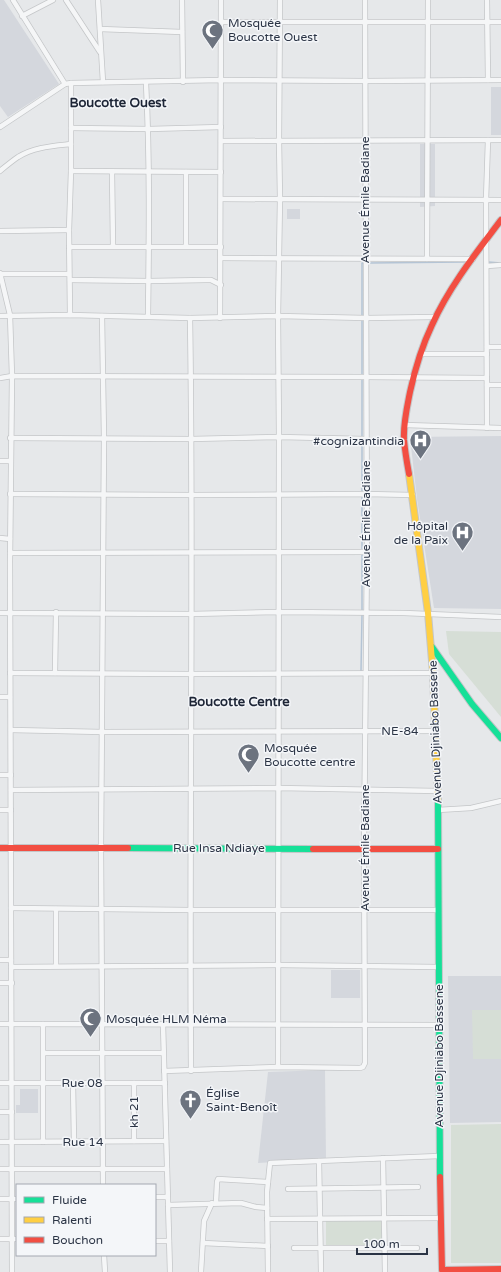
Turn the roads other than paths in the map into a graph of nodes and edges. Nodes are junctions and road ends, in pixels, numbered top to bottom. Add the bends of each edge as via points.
1 (13, 0) edge
2 (53, 0) edge
3 (66, 0) edge
4 (98, 0) edge
5 (182, 0) edge
6 (221, 0) edge
7 (280, 0) edge
8 (365, 0) edge
9 (428, 0) edge
10 (488, 0) edge
11 (22, 16) junction
12 (221, 22) junction
13 (488, 22) junction
14 (501, 22) edge
15 (280, 23) junction
16 (365, 23) junction
17 (428, 23) junction
18 (100, 29) junction
19 (182, 32) junction
20 (100, 52) junction
21 (221, 80) junction
22 (279, 80) junction
23 (428, 80) junction
24 (488, 80) junction
25 (501, 80) edge
26 (365, 81) junction
27 (103, 82) junction
28 (183, 82) junction
29 (71, 83) junction
30 (146, 83) junction
31 (65, 84) junction
32 (0, 127) edge
33 (71, 128) junction
34 (221, 128) junction
35 (149, 129) junction
36 (279, 140) junction
37 (364, 140) junction
38 (428, 140) junction
39 (488, 140) junction
40 (501, 140) edge
41 (221, 141) junction
42 (71, 144) junction
43 (0, 171) edge
44 (71, 171) junction
45 (112, 172) junction
46 (149, 172) junction
47 (186, 172) junction
48 (221, 172) junction
49 (221, 199) junction
50 (280, 199) junction
51 (365, 200) junction
52 (427, 200) junction
53 (486, 200) junction
54 (501, 200) edge
55 (501, 220) edge
56 (69, 230) junction
57 (0, 232) edge
58 (486, 239) junction
59 (69, 246) junction
60 (113, 246) junction
61 (186, 246) junction
62 (149, 247) junction
63 (221, 247) junction
64 (278, 257) junction
65 (221, 258) junction
66 (365, 258) junction
67 (427, 259) junction
68 (473, 259) junction
69 (501, 265) edge
70 (487, 266) junction
71 (0, 273) edge
72 (69, 274) junction
73 (70, 280) junction
74 (149, 281) junction
75 (221, 285) junction
76 (70, 315) junction
77 (0, 316) edge
78 (10, 316) junction
79 (102, 316) junction
80 (148, 316) junction
81 (278, 316) junction
82 (435, 317) junction
83 (190, 318) junction
84 (220, 318) junction
85 (366, 318) junction
86 (487, 347) junction
87 (501, 347) edge
88 (421, 354) junction
89 (487, 354) junction
90 (12, 376) junction
91 (191, 376) junction
92 (278, 376) junction
93 (104, 377) junction
94 (366, 377) junction
95 (0, 378) edge
96 (413, 378) junction
97 (487, 378) junction
98 (487, 385) junction
99 (501, 385) edge
100 (404, 425) junction
101 (487, 428) junction
102 (501, 428) edge
103 (279, 437) junction
104 (10, 438) junction
105 (104, 438) junction
106 (191, 439) junction
107 (366, 439) junction
108 (0, 461) edge
109 (10, 461) junction
110 (10, 494) junction
111 (278, 494) junction
112 (366, 494) junction
113 (103, 495) junction
114 (191, 495) junction
115 (413, 495) junction
116 (0, 538) edge
117 (10, 539) junction
118 (278, 552) junction
119 (367, 552) junction
120 (10, 553) junction
121 (103, 553) junction
122 (191, 553) junction
123 (0, 612) edge
124 (56, 612) junction
125 (278, 612) junction
126 (10, 613) junction
127 (102, 613) junction
128 (365, 613) junction
129 (428, 613) junction
130 (191, 614) junction
131 (501, 617) edge
132 (432, 647) junction
133 (10, 673) junction
134 (55, 673) junction
135 (278, 673) junction
136 (434, 673) junction
137 (102, 674) junction
138 (190, 674) junction
139 (365, 674) junction
140 (0, 697) edge
141 (10, 697) junction
142 (11, 730) junction
143 (278, 730) junction
144 (190, 731) junction
145 (365, 731) junction
146 (436, 731) junction
147 (103, 732) junction
148 (501, 738) edge
149 (0, 775) edge
150 (11, 775) junction
151 (191, 788) junction
152 (278, 788) junction
153 (103, 789) junction
154 (364, 789) junction
155 (11, 790) junction
156 (438, 790) junction
157 (501, 801) edge
158 (0, 810) edge
159 (11, 810) junction
160 (438, 810) junction
161 (0, 848) edge
162 (11, 848) junction
163 (102, 848) junction
164 (190, 848) junction
165 (279, 848) junction
166 (364, 848) junction
167 (438, 849) junction
168 (11, 908) junction
169 (56, 909) junction
170 (102, 909) junction
171 (278, 909) junction
172 (190, 910) junction
173 (365, 910) junction
174 (438, 910) junction
175 (0, 960) edge
176 (11, 960) junction
177 (56, 966) junction
178 (102, 966) junction
179 (278, 966) junction
180 (11, 967) junction
181 (190, 967) junction
182 (365, 967) junction
183 (438, 967) junction
184 (0, 983) edge
185 (12, 983) junction
186 (0, 1024) edge
187 (11, 1024) junction
188 (43, 1024) junction
189 (102, 1024) junction
190 (163, 1024) junction
191 (278, 1024) junction
192 (190, 1025) junction
193 (364, 1025) junction
194 (439, 1025) junction
195 (102, 1052) junction
196 (44, 1053) junction
197 (163, 1053) junction
198 (278, 1067) junction
199 (191, 1070) junction
200 (164, 1071) junction
201 (0, 1083) edge
202 (11, 1083) junction
203 (43, 1083) junction
204 (73, 1083) junction
205 (102, 1083) junction
206 (134, 1083) junction
207 (165, 1083) junction
208 (0, 1112) edge
209 (12, 1112) junction
210 (166, 1141) junction
211 (0, 1142) edge
212 (12, 1142) junction
213 (43, 1142) junction
214 (74, 1142) junction
215 (102, 1142) junction
216 (134, 1142) junction
217 (439, 1156) junction
218 (383, 1158) junction
219 (319, 1161) junction
220 (0, 1169) edge
221 (12, 1169) junction
222 (102, 1169) junction
223 (167, 1169) junction
224 (268, 1182) junction
225 (103, 1184) edge
226 (418, 1187) dead end
227 (383, 1188) junction
228 (288, 1189) dead end
229 (319, 1189) junction
230 (156, 1197) edge
231 (167, 1197) junction
232 (0, 1199) edge
233 (11, 1199) junction
234 (16, 1199) edge
235 (214, 1203) junction
236 (168, 1205) junction
237 (267, 1208) junction
238 (384, 1218) junction
239 (441, 1218) junction
240 (267, 1219) junction
241 (319, 1219) junction
242 (0, 1239) edge
243 (11, 1239) junction
244 (16, 1239) edge
245 (156, 1241) edge
246 (169, 1241) junction
247 (203, 1243) junction
248 (268, 1246) junction
249 (294, 1248) dead end
250 (321, 1248) junction
251 (384, 1248) junction
252 (417, 1248) dead end
253 (104, 1256) edge
254 (501, 1269) edge
255 (442, 1271) edge
256 (12, 1272) edge
257 (105, 1272) edge
258 (170, 1272) edge
259 (201, 1272) edge
260 (268, 1272) edge
261 (321, 1272) edge
262 (384, 1272) edge

1 - 11 street
2 - 11 street
3 - 20 street
4 - 18 street
5 - 19 street
6 - 12 street
7 - 15 street
8 - 16 street, Avenue Émile Badiane
9 - 17 street
10 - 13 street
11 - 31 street
12 - 15 street
12 - 21 street
13 - 14 street
13 - 17 street
13 - 24 street
15 - 16 street
15 - 22 street
16 - 17 street
16 - 26 street, Avenue Émile Badiane
17 - 23 street
18 - 19 street
18 - 20 street
19 - 28 street
20 - 27 street
21 - 22 street
21 - 28 street
21 - 34 street
22 - 26 street
22 - 36 street
23 - 24 street
23 - 26 street
23 - 38 street
24 - 25 street
26 - 37 street, Avenue Émile Badiane
27 - 29 street
27 - 30 street
28 - 30 street
29 - 31 street
29 - 33 street
30 - 35 street
31 - 32 street
33 - 35 street
33 - 42 street
34 - 35 street
34 - 41 street
35 - 46 street
36 - 37 street
36 - 41 street
36 - 50 street
37 - 38 street
37 - 51 street, Avenue Émile Badiane
38 - 39 street
38 - 52 street
39 - 40 street
39 - 53 street
41 - 48 street
42 - 43 street via 26,153
42 - 44 street
44 - 45 street
44 - 56 street
45 - 46 street
45 - 60 street
46 - 47 street
46 - 62 street
47 - 48 street
47 - 61 street
48 - 49 street
49 - 50 street
49 - 63 street
50 - 51 street
50 - 64 street
51 - 52 street
51 - 66 street, Avenue Émile Badiane
52 - 53 street
52 - 67 street
53 - 54 street
53 - 58 street
55 - 58 main road, Avenue Djiniabo Bassene
56 - 57 street
56 - 59 street
58 - 68 main road, Avenue Djiniabo Bassene
58 - 70 street
59 - 60 street
59 - 72 street
60 - 62 street
61 - 62 street
61 - 63 street
62 - 74 street
63 - 65 street
64 - 65 street
64 - 66 street
64 - 81 street
65 - 75 street
66 - 67 street
66 - 85 street, Avenue Émile Badiane
67 - 68 street
68 - 82 main road, Avenue Djiniabo Bassene
69 - 70 street
70 - 86 street
71 - 72 street
71 - 78 street
72 - 73 street
73 - 74 street
73 - 76 street
74 - 75 street via 211,280
74 - 80 street
75 - 84 street
76 - 78 street
76 - 79 street
77 - 78 street
78 - 90 street
79 - 80 street
79 - 93 street
80 - 83 street
81 - 84 street
81 - 85 street
81 - 92 street
82 - 85 street
82 - 88 main road, Avenue Djiniabo Bassene
83 - 84 street
83 - 91 street
85 - 94 street, Avenue Émile Badiane
86 - 87 street
86 - 89 street
88 - 89 street
88 - 96 main road, Avenue Djiniabo Bassene
89 - 97 street
90 - 93 street
90 - 95 street
90 - 104 street
91 - 92 street
91 - 93 street
91 - 106 street
92 - 94 street
92 - 103 street
93 - 105 street
94 - 96 street
94 - 107 street, Avenue Émile Badiane
96 - 97 street
96 - 100 main road, Avenue Djiniabo Bassene
97 - 98 street
98 - 99 street
98 - 101 street
100 - 101 street
100 - 115 main road, Avenue Djiniabo Bassene
101 - 102 street
103 - 106 street
103 - 107 street
103 - 111 street
104 - 105 street
104 - 109 street
105 - 106 street
105 - 113 street
106 - 114 street
107 - 112 street, Avenue Émile Badiane
108 - 109 street
109 - 110 street
110 - 113 street
110 - 117 street
111 - 112 street
111 - 114 street
111 - 118 street
112 - 115 street
112 - 119 street, Avenue Émile Badiane
113 - 114 street
113 - 121 street
114 - 122 street
115 - 129 main road, Avenue Djiniabo Bassene
116 - 117 street
117 - 120 street
118 - 119 street
118 - 122 street
118 - 125 street
119 - 128 street, Avenue Émile Badiane
120 - 121 street
120 - 126 street
121 - 122 street
121 - 127 street
122 - 130 street
123 - 126 street
124 - 126 street
124 - 127 street
124 - 134 street
125 - 128 street
125 - 130 street
125 - 135 street
126 - 133 street
127 - 130 street
127 - 137 street
128 - 129 street
128 - 139 street, Avenue Émile Badiane
129 - 131 street
129 - 132 main road, Avenue Djiniabo Bassene
130 - 138 street
132 - 136 main road, Avenue Djiniabo Bassene
132 - 148 main road via 472,704
133 - 134 street
133 - 141 street
134 - 137 street
135 - 138 street
135 - 139 street
135 - 143 street
136 - 139 street
136 - 146 main road, Avenue Djiniabo Bassene
137 - 138 street
137 - 147 street
138 - 144 street
139 - 145 street, Avenue Émile Badiane
140 - 141 street
141 - 142 street
142 - 147 street, NE-84
142 - 150 street
143 - 144 street, NE-84
143 - 145 street, NE-84
143 - 152 street
144 - 147 street, NE-84
144 - 151 street
145 - 146 street, NE-84
145 - 154 street, Avenue Émile Badiane
146 - 156 main road, Avenue Djiniabo Bassene
147 - 153 street
149 - 150 street
150 - 155 street
151 - 152 street
151 - 153 street
151 - 164 street
152 - 154 street
152 - 165 street
153 - 155 street
153 - 163 street
154 - 156 street
154 - 166 street, Avenue Émile Badiane
155 - 159 street
156 - 160 main road, Avenue Djiniabo Bassene
157 - 160 street via 471,808
158 - 159 street
159 - 162 street
160 - 167 main road, Avenue Djiniabo Bassene
161 - 162 main road, Rue Insa Ndiaye
162 - 163 main road, Rue Insa Ndiaye
162 - 168 street
163 - 164 main road, Rue Insa Ndiaye
163 - 170 street
164 - 165 main road, Rue Insa Ndiaye
164 - 172 street
165 - 166 main road, Rue Insa Ndiaye
165 - 171 street
166 - 167 main road, Rue Insa Ndiaye
166 - 173 street, Avenue Émile Badiane
167 - 174 main road, Avenue Djiniabo Bassene
168 - 169 street
168 - 176 street
169 - 170 street
169 - 177 street
170 - 172 street
170 - 178 street
171 - 172 street
171 - 173 street
171 - 179 street
172 - 181 street
173 - 174 street
173 - 182 street, Avenue Émile Badiane
174 - 183 main road, Avenue Djiniabo Bassene
175 - 176 street
176 - 180 street
177 - 178 street
177 - 180 street
178 - 181 street
178 - 189 street
179 - 181 street
179 - 182 street
179 - 191 street
180 - 185 street
181 - 192 street
182 - 183 street
182 - 193 street, Avenue Émile Badiane
183 - 194 main road, Avenue Djiniabo Bassene
184 - 185 street
185 - 187 street
186 - 187 street
187 - 188 street
187 - 202 street
188 - 189 street
188 - 196 street
189 - 190 street
189 - 195 street
190 - 192 street
190 - 197 street
191 - 192 street
191 - 193 street
191 - 198 street
192 - 199 street
193 - 194 street
193 - 198 street, Avenue Émile Badiane via 363,1067
194 - 217 main road, Avenue Djiniabo Bassene
195 - 196 street
195 - 197 street
195 - 205 street
196 - 203 street
197 - 200 street
198 - 199 street
199 - 200 street
200 - 207 street
201 - 202 street, Rue 08
202 - 203 street, Rue 08
202 - 209 street
203 - 204 street, Rue 08
203 - 213 street
204 - 205 street, Rue 08
204 - 214 street
205 - 206 street, Rue 08
205 - 215 street
206 - 207 street, Rue 08
206 - 216 street, kh 21
207 - 210 street
208 - 209 street
209 - 212 street
210 - 216 street, Rue 14
210 - 223 street
211 - 212 street, Rue 14
212 - 213 street, Rue 14
212 - 221 street
213 - 214 street, Rue 14
214 - 215 street, Rue 14
215 - 216 street, Rue 14
215 - 222 street
217 - 218 street
217 - 239 main road, Avenue Djiniabo Bassene
218 - 219 street
218 - 227 street
219 - 224 street via 271,1163
219 - 229 street
220 - 221 street
221 - 222 street
221 - 233 street
222 - 223 street
222 - 225 street
223 - 231 street
224 - 235 street via 218,1179
224 - 237 street
226 - 227 street
227 - 229 street
227 - 238 street
228 - 229 street
229 - 241 street
230 - 231 street
231 - 236 street
232 - 233 street
233 - 234 street
233 - 243 street
235 - 236 street
235 - 237 street via 241,1203
235 - 247 street via 204,1222
236 - 246 street
237 - 240 street
238 - 239 street
238 - 241 street
238 - 251 street
239 - 255 main road, Avenue Djiniabo Bassene
240 - 241 street
240 - 248 street
241 - 250 street
242 - 243 street
243 - 244 street
243 - 256 street
245 - 246 street
246 - 258 street
247 - 248 street
247 - 259 street
248 - 260 street
249 - 250 street
250 - 251 street
250 - 261 street
251 - 252 street
251 - 262 street
253 - 257 street
254 - 255 main road

